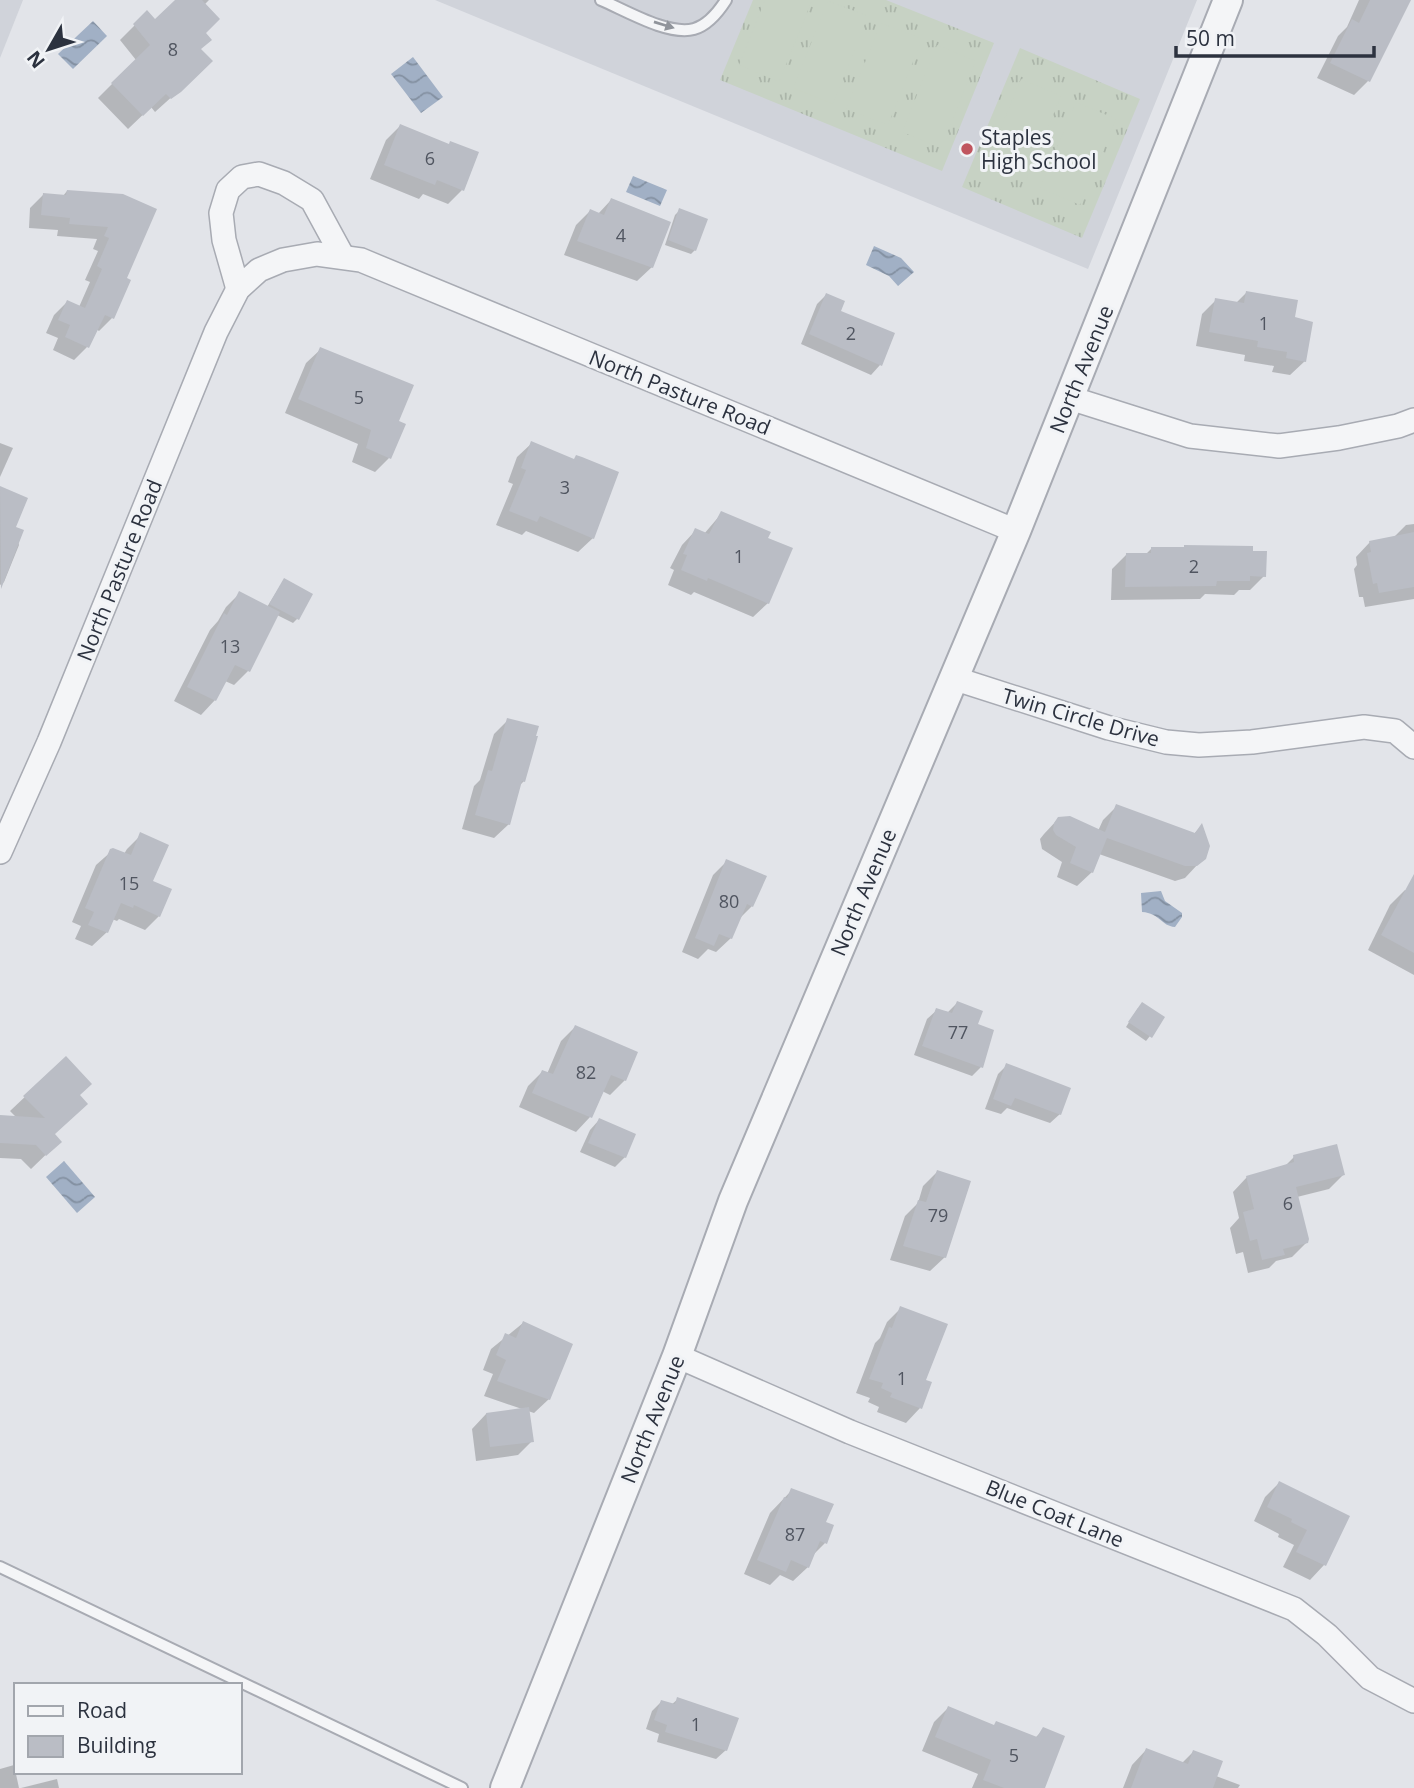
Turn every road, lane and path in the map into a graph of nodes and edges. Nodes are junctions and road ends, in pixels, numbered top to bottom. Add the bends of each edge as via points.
1 (601, 0) edge
2 (726, 0) edge
3 (1228, 0) edge
4 (343, 257) junction
5 (238, 289) junction
6 (1070, 398) junction
7 (1414, 420) edge
8 (1016, 531) junction
9 (953, 678) junction
10 (1414, 747) edge
11 (0, 852) edge
12 (677, 1356) junction
13 (0, 1567) edge
14 (1414, 1701) edge
15 (462, 1788) edge
16 (505, 1788) edge

1 -> 2 lane via 669,29 695,29 716,15
3 - 6 street, North Avenue
4 - 5 street, North Pasture Road via 317,254 283,260 259,270
4 - 5 street via 312,200 259,174 242,177 229,190 221,213
4 - 8 street, North Pasture Road via 361,260
5 - 11 street, North Pasture Road via 216,332
6 - 7 street via 1190,436 1279,446
6 - 8 street, North Avenue
8 - 9 street, North Avenue
9 - 10 street, Twin Circle Drive via 1109,729 1166,742 1252,742 1364,727 1395,731
9 - 12 street, North Avenue via 733,1201
12 - 14 street, Blue Coat Lane via 850,1432 1294,1609 1370,1678
12 - 16 street, North Avenue
13 - 15 lane

